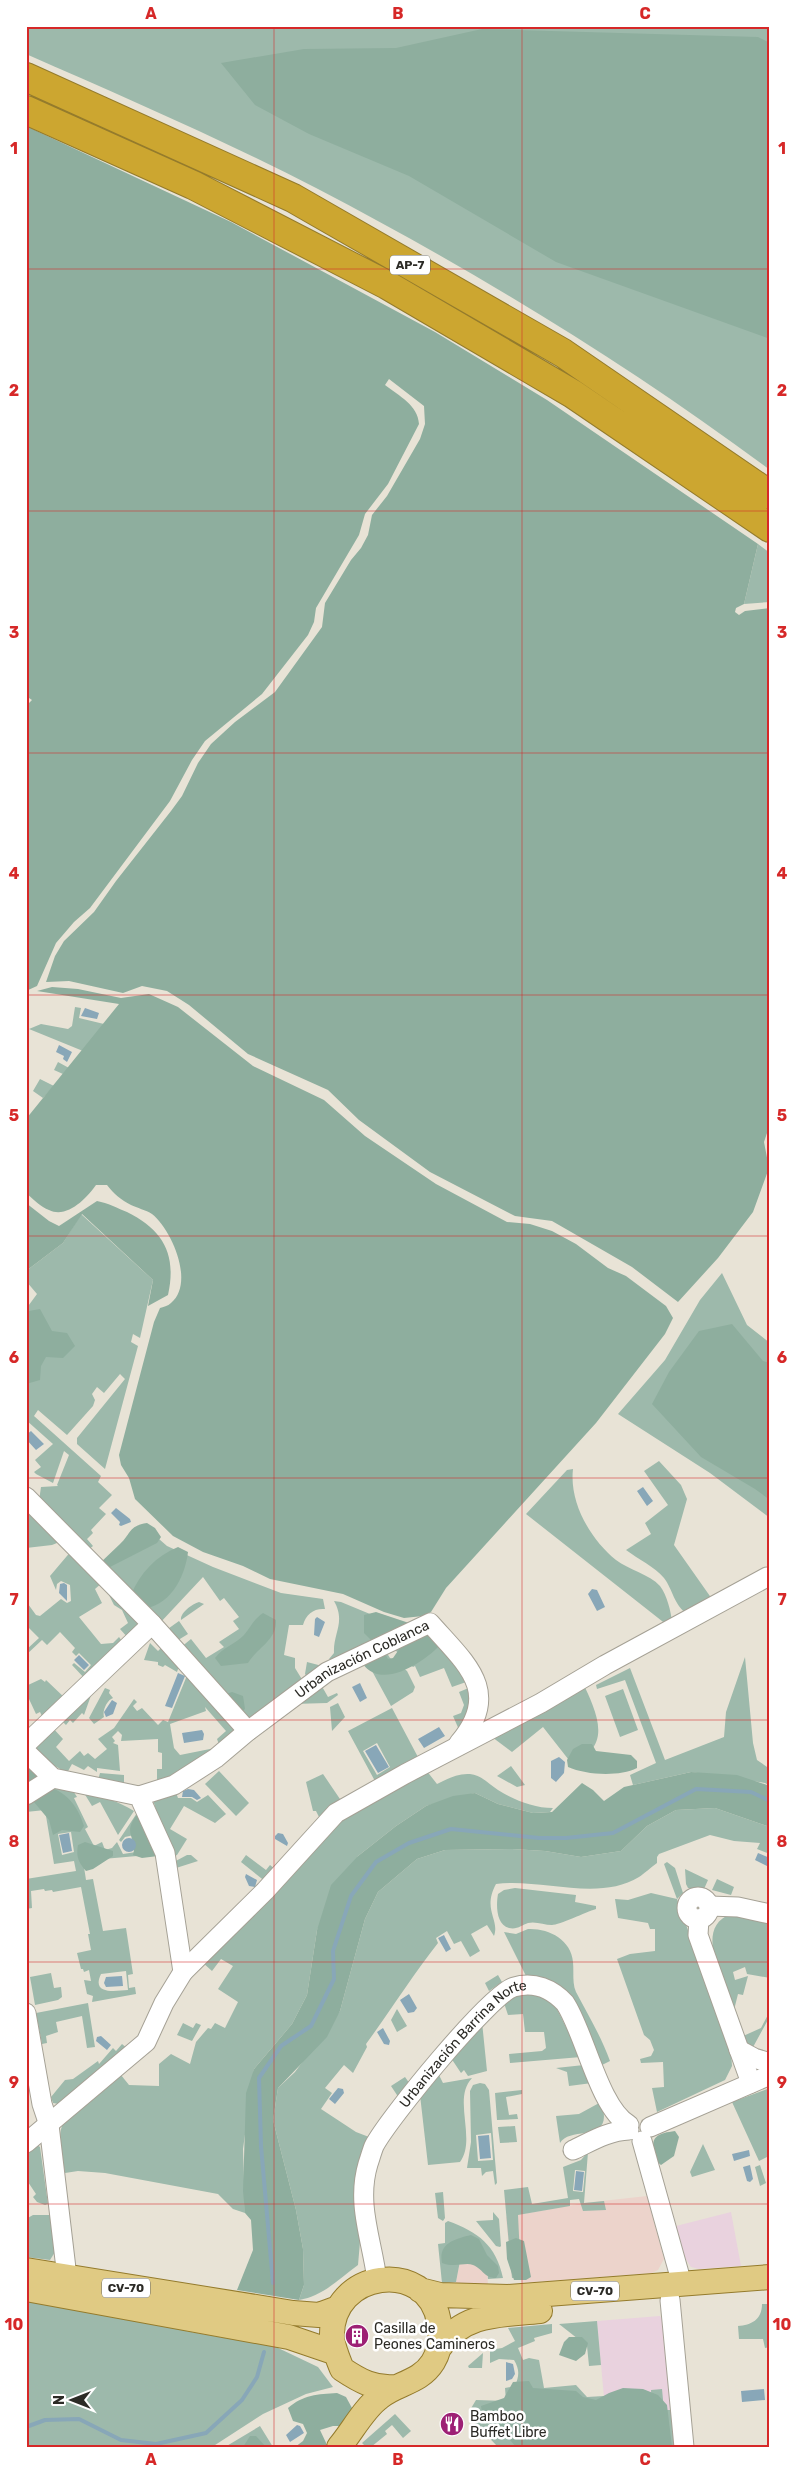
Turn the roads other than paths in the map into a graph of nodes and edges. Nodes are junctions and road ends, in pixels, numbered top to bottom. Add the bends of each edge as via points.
1 (26, 77) edge
2 (26, 110) edge
3 (770, 495) edge
4 (770, 528) edge
5 (26, 1497) edge
6 (767, 1577) dead end
7 (152, 1624) junction
8 (248, 1731) junction
9 (26, 1744) edge
10 (455, 1747) junction
11 (26, 1752) edge
12 (53, 1778) junction
13 (26, 1796) edge
14 (140, 1796) junction
15 (770, 1914) edge
16 (184, 1972) junction
17 (26, 2012) edge
18 (739, 2050) junction
19 (770, 2063) edge
20 (770, 2075) edge
21 (751, 2083) junction
22 (49, 2126) junction
23 (637, 2131) junction
24 (26, 2143) edge
25 (573, 2150) dead end
26 (26, 2270) edge
27 (68, 2277) junction
28 (770, 2277) edge
29 (377, 2280) junction
30 (26, 2289) edge
31 (420, 2290) junction
32 (676, 2292) junction
33 (770, 2293) edge
34 (338, 2308) junction
35 (224, 2314) junction
36 (439, 2348) junction
37 (339, 2361) junction
38 (396, 2387) junction
39 (345, 2439) edge
40 (684, 2447) edge

1 - 3 highway, AP-7 via 301,202 563,353
2 - 4 highway, AP-7 via 193,185 387,285 573,394
5 - 7 street
6 - 10 street, Urbanización Coblanca via 541,1703
7 - 8 street
7 - 9 street
8 - 10 street, Urbanización Coblanca via 327,1672 430,1623 468,1668 481,1699 478,1715
8 - 14 street, Urbanización Coblanca via 216,1758 174,1785
10 - 16 street, Urbanización Coblanca via 336,1813 265,1891
11 - 12 street, Urbanización Coblanca
12 - 13 street
12 - 14 street, Urbanización Coblanca
14 - 16 street via 165,1853
15 - 18 street via 738,1907 704,1912 698,1935
16 - 22 street, Urbanización Coblanca via 164,2003 146,2042
17 - 22 street via 42,2104
18 - 19 street
18 - 21 street
20 - 21 street
21 - 23 street
22 - 24 street, Urbanización Coblanca
22 - 27 street
23 - 25 street via 617,2130
23 - 29 street, Urbanización Barrina Norte via 619,2117 606,2095 565,2003 556,1993 545,1987 523,1986 506,1991 487,2006 416,2089 374,2146 362,2195
23 - 32 street, Urbanización Barrina Norte
26 - 27 main road, CV-70
27 - 35 main road, CV-70
28 - 32 main road, CV-70
29 - 31 main road, CV-70 via 407,2282
29 - 34 main road, CV-70 via 355,2290
30 - 35 main road, CV-70
31 - 32 main road, CV-70 via 440,2295 508,2297
31 - 36 main road, CV-70 via 438,2316
32 - 33 main road, CV-70
32 - 36 main road, CV-70 via 476,2319 448,2335
32 - 40 street, Urbanización Barrina Norte
34 - 35 main road, CV-70 via 319,2315 286,2312
34 - 37 main road via 332,2338
35 - 37 main road, CV-70
36 - 38 main road, CV-70 via 423,2374
37 - 38 main road, CV-70 via 370,2385
37 - 39 main road via 354,2388 356,2401
38 - 39 main road via 378,2397

